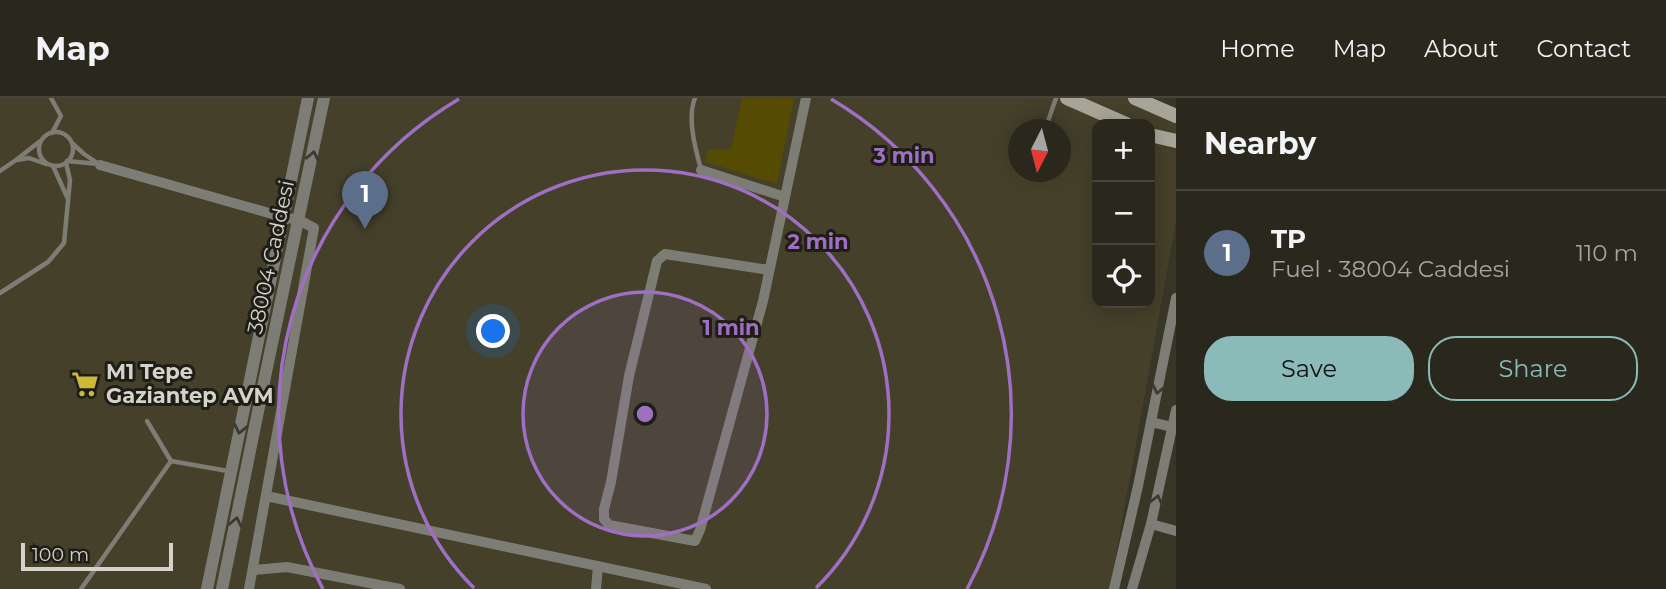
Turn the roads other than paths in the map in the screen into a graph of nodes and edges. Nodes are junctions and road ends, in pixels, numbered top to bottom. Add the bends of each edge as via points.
1 (51, 98) edge
2 (308, 98) edge
3 (324, 98) edge
4 (695, 98) edge
5 (806, 98) edge
6 (1056, 98) edge
7 (1068, 98) edge
8 (1136, 98) edge
9 (1176, 116) edge
10 (1049, 119) edge
11 (1115, 119) edge
12 (52, 132) junction
13 (1155, 136) edge
14 (41, 141) junction
15 (1176, 141) edge
16 (72, 143) junction
17 (16, 160) junction
18 (67, 162) junction
19 (100, 164) junction
20 (51, 165) junction
21 (701, 170) joint
22 (0, 171) edge
23 (785, 197) junction
24 (69, 200) junction
25 (283, 217) junction
26 (299, 220) junction
27 (769, 270) junction
28 (0, 293) edge
29 (1176, 298) edge
30 (1176, 410) edge
31 (147, 421) dead end
32 (1151, 422) junction
33 (1175, 428) edge
34 (171, 461) junction
35 (231, 471) junction
36 (245, 475) junction
37 (266, 496) junction
38 (1151, 524) junction
39 (1176, 531) edge
40 (598, 566) junction
41 (253, 570) junction
42 (80, 589) edge
43 (207, 589) edge
44 (222, 589) edge
45 (249, 589) edge
46 (400, 589) edge
47 (596, 589) edge
48 (706, 589) edge
49 (1114, 589) edge
50 (1132, 589) edge

1 - 12 lane via 61,116
2 - 25 street, 38004 Caddesi
26 -> 3 street, 38004 Caddesi
4 - 21 lane via 694,142
5 - 23 street
6 - 10 lane
7 - 11 main road
8 - 9 main road
12 - 14 lane
12 - 16 lane via 61,132
13 - 15 main road
14 - 17 lane
14 - 20 lane via 41,158
16 - 18 lane
16 - 19 lane
17 - 20 lane via 29,158
17 - 22 lane
18 - 19 lane
18 - 20 lane
18 - 24 lane
19 - 25 street
20 - 24 lane
21 - 23 street
23 - 27 street
24 - 28 lane via 60,250
25 - 26 street
25 -> 35 street, 38004 Caddesi
26 - 36 street, 38004 Caddesi
26 - 37 street via 314,228
27 - 27 street via 695,541 609,525 604,509 657,261 666,254
29 -> 32 street
30 - 33 street
31 - 34 lane
32 - 33 street
32 - 49 street
38 -> 33 street
34 - 35 lane
34 - 42 lane
35 - 36 street
35 - 43 street, 38004 Caddesi
44 -> 36 street, 38004 Caddesi
37 - 40 street
37 - 41 street
38 - 39 street
38 - 50 street
40 - 47 street
40 - 48 street
41 - 45 street
41 - 46 street via 287,567

